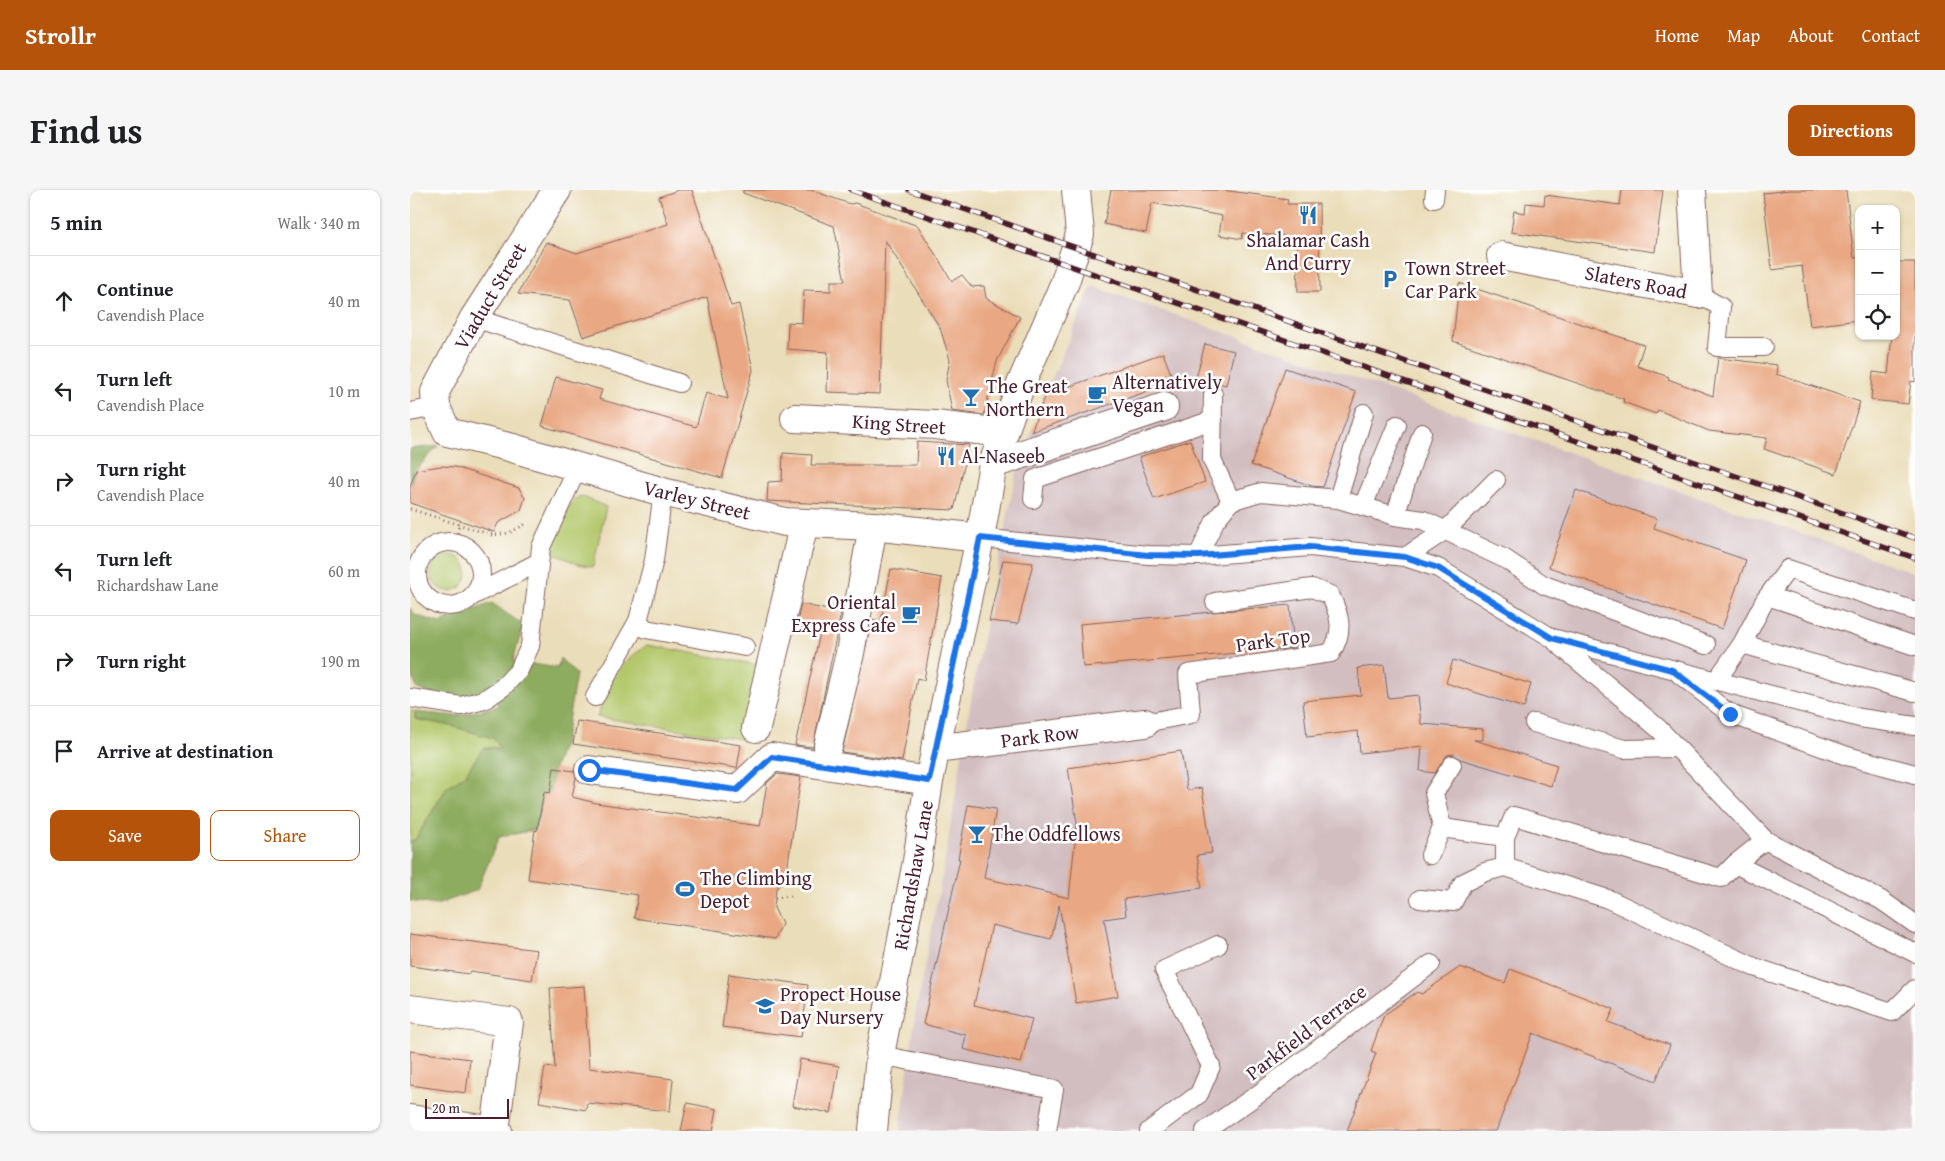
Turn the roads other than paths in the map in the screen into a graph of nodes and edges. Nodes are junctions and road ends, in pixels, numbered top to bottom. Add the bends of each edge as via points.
1 (557, 190) edge
2 (1076, 190) edge
3 (1692, 190) edge
4 (1501, 256) dead end
5 (1698, 294) junction
6 (474, 318) junction
7 (1764, 348) dead end
8 (679, 383) dead end
9 (1214, 394) dead end
10 (1164, 407) dead end
11 (423, 409) edge
12 (1364, 413) dead end
13 (795, 418) dead end
14 (1213, 420) junction
15 (1397, 425) dead end
16 (1004, 433) junction
17 (1422, 433) dead end
18 (993, 464) junction
19 (578, 467) junction
20 (1496, 480) dead end
21 (664, 492) junction
22 (1338, 499) junction
23 (1033, 500) dead end
24 (1231, 501) junction
25 (1363, 506) junction
26 (1395, 516) junction
27 (804, 523) junction
28 (872, 526) junction
29 (1446, 530) junction
30 (980, 538) junction
31 (1198, 556) junction
32 (1405, 557) junction
33 (539, 562) junction
34 (474, 595) junction
35 (1768, 596) junction
36 (1215, 602) dead end
37 (1915, 611) edge
38 (638, 621) junction
39 (1552, 638) junction
40 (1742, 644) junction
41 (1706, 645) dead end
42 (1915, 646) edge
43 (745, 647) dead end
44 (1672, 670) junction
45 (1716, 681) junction
46 (1915, 692) edge
47 (595, 697) dead end
48 (410, 698) edge
49 (1145, 723) joint
50 (1534, 723) dead end
51 (1915, 726) edge
52 (756, 728) dead end
53 (828, 746) dead end
54 (1677, 748) junction
55 (935, 749) junction
56 (1452, 765) dead end
57 (589, 770) dead end
58 (1915, 774) edge
59 (929, 781) junction
60 (1442, 828) junction
61 (1505, 837) junction
62 (1765, 840) junction
63 (1430, 855) dead end
64 (1735, 864) junction
65 (1505, 867) junction
66 (1420, 900) dead end
67 (1915, 924) edge
68 (1218, 944) dead end
69 (1915, 953) edge
70 (1431, 964) dead end
71 (1915, 989) edge
72 (410, 1009) edge
73 (880, 1055) junction
74 (410, 1119) edge
75 (496, 1131) edge
76 (873, 1131) edge
77 (1046, 1131) edge
78 (1149, 1131) edge
79 (1205, 1131) edge

1 - 6 street, Viaduct Street
2 - 16 street, Richardshaw Lane via 1080,234 1065,282 1020,384
3 - 5 street, Slaters Road
4 - 5 street, Slaters Road
5 - 7 lane via 1721,308 1717,347
6 - 8 lane
6 - 11 street, Viaduct Street
9 - 14 lane
10 - 18 street
11 - 19 street, Varley Street via 447,432
12 - 22 lane
13 - 16 street, King Street via 935,425
14 - 23 lane via 1035,478
14 - 24 lane via 1212,460
15 - 25 lane
16 - 18 street, Richardshaw Lane
17 - 26 lane
18 - 30 street, Richardshaw Lane
19 - 21 street, Varley Street
19 - 33 lane via 541,547
20 - 29 lane
21 - 27 street, Varley Street via 785,522
21 - 38 lane via 654,560
22 - 24 lane via 1261,492
22 - 25 lane
24 - 31 lane via 1215,520
25 - 26 lane
26 - 29 lane via 1423,520
27 - 28 street, Varley Street
27 - 52 street
28 - 30 street, Varley Street
28 - 53 street via 850,653
29 - 32 lane
29 - 41 lane via 1505,559 1544,585
30 - 31 lane via 1148,555
30 - 55 street, Richardshaw Lane
31 - 32 lane via 1310,547
32 - 39 lane via 1438,568
33 - 34 lane
33 - 48 lane via 530,646 519,670 493,694 461,706
34 - 34 lane via 482,575 480,564 466,547 445,542 434,545 419,561 417,581 427,599 446,607 466,602
35 - 37 lane via 1788,569
35 - 40 lane
35 - 42 lane
36 - 49 lane, Park Top via 1312,588 1330,595 1338,612 1339,638 1331,653 1188,674 1191,714
38 - 43 lane via 646,628
38 - 47 lane
39 - 44 lane
39 - 54 lane
40 - 45 lane
40 - 46 lane
44 - 45 lane
44 - 58 lane via 1730,714 1847,756
45 - 51 lane via 1860,718
49 - 55 street, Park Row
50 - 54 lane via 1624,749
54 - 62 lane
55 - 59 street, Richardshaw Lane
56 - 60 lane via 1434,794
57 - 59 street via 737,790 772,757
59 - 73 street, Richardshaw Lane
60 - 61 lane
60 - 63 lane
61 - 64 lane via 1514,816 1720,878
61 - 65 lane
62 - 64 lane
62 - 67 lane via 1881,900
64 - 69 lane
65 - 66 lane via 1463,883 1452,902
65 - 71 lane via 1608,899 1754,967 1892,1012
68 - 78 lane via 1164,970 1210,1066 1199,1094
70 - 79 lane, Parkfield Terrace
72 - 75 street via 510,1022
73 - 76 street, Richardshaw Lane
73 - 77 lane via 1054,1089
74 - 75 street

